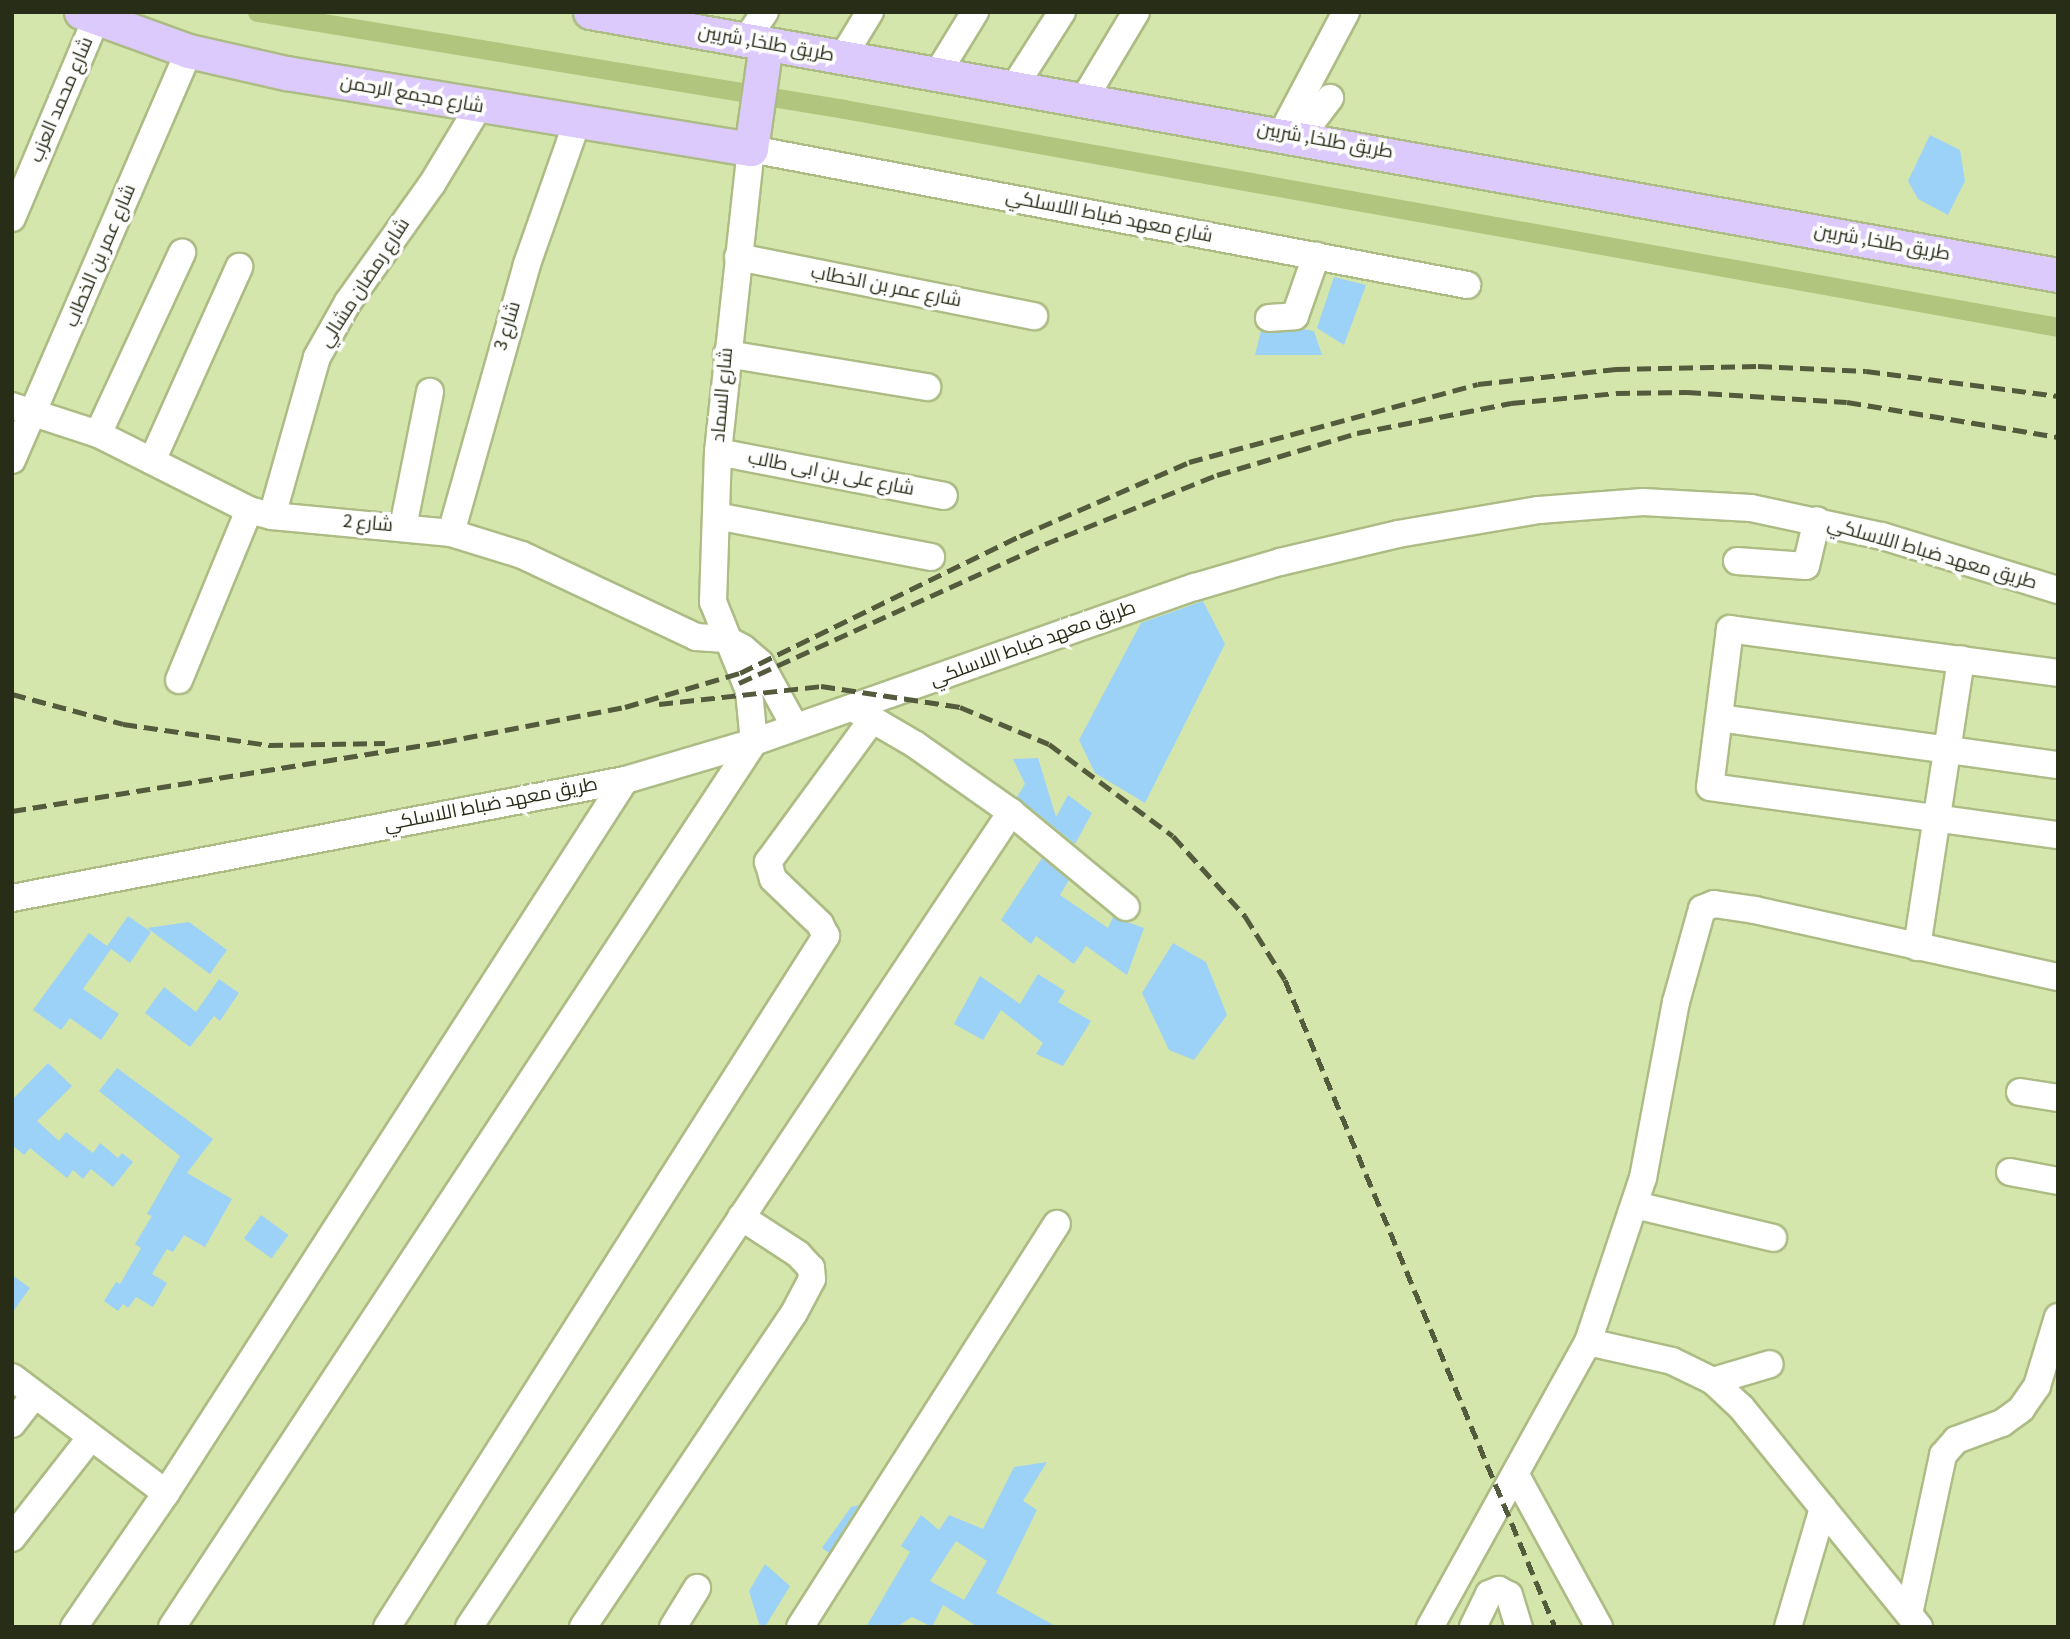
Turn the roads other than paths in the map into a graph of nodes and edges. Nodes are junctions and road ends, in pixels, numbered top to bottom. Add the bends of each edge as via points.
1 (590, 12) edge
2 (870, 12) edge
3 (975, 12) edge
4 (1062, 12) edge
5 (1136, 12) edge
6 (1336, 15) edge
7 (89, 16) edge
8 (676, 20) edge
9 (760, 42) edge
10 (189, 51) junction
11 (842, 58) junction
12 (937, 74) junction
13 (1014, 87) junction
14 (1330, 98) dead end
15 (1084, 99) junction
16 (479, 106) junction
17 (578, 122) junction
18 (1291, 135) junction
19 (752, 140) junction
20 (12, 218) edge
21 (181, 253) dead end
22 (1316, 256) junction
23 (738, 257) junction
24 (239, 267) dead end
25 (2058, 275) edge
26 (1467, 285) dead end
27 (1034, 316) dead end
28 (1269, 318) dead end
29 (727, 354) junction
30 (927, 387) dead end
31 (430, 392) dead end
32 (23, 408) edge
33 (98, 434) junction
34 (718, 452) junction
35 (12, 460) edge
36 (152, 461) junction
37 (944, 496) dead end
38 (260, 513) junction
39 (716, 516) junction
40 (1817, 520) junction
41 (403, 527) junction
42 (451, 533) junction
43 (931, 557) dead end
44 (1737, 561) dead end
45 (2058, 590) edge
46 (726, 639) junction
47 (1961, 659) junction
48 (2058, 673) edge
49 (180, 680) dead end
50 (863, 714) junction
51 (789, 715) junction
52 (1718, 718) junction
53 (754, 738) junction
54 (1947, 750) junction
55 (2058, 765) edge
56 (625, 780) junction
57 (1011, 812) junction
58 (1937, 817) junction
59 (2058, 835) edge
60 (12, 898) edge
61 (1126, 907) dead end
62 (1917, 947) junction
63 (2058, 977) edge
64 (2020, 1091) dead end
65 (2058, 1098) edge
66 (2010, 1172) dead end
67 (2058, 1181) edge
68 (1635, 1205) junction
69 (741, 1217) junction
70 (1057, 1224) dead end
71 (1773, 1238) dead end
72 (2057, 1322) edge
73 (1588, 1342) junction
74 (1770, 1364) dead end
75 (12, 1377) edge
76 (1713, 1381) junction
77 (35, 1395) junction
78 (12, 1424) edge
79 (91, 1437) junction
80 (1517, 1477) junction
81 (166, 1493) junction
82 (1823, 1508) junction
83 (12, 1538) edge
84 (697, 1588) dead end
85 (1914, 1621) edge
86 (74, 1627) edge
87 (172, 1627) edge
88 (387, 1627) edge
89 (469, 1627) edge
90 (583, 1627) edge
91 (673, 1627) edge
92 (800, 1627) edge
93 (1430, 1627) edge
94 (1473, 1627) edge
95 (1519, 1627) edge
96 (1599, 1627) edge
97 (1788, 1627) edge

1 - 8 main road, طريق طلخا, شربين
2 - 11 street
3 - 12 street
4 - 13 street
5 - 15 street
6 - 18 street
7 - 10 main road, شارع مجمع الرحمن
7 - 20 street, شارع محمد العزب
8 - 9 main road, طريق طلخا, شربين
9 - 11 main road, طريق طلخا, شربين
9 - 19 main road
10 - 16 main road, شارع مجمع الرحمن via 286,73
10 - 32 street, شارع عمر بن الخطاب
11 - 12 main road, طريق طلخا, شربين
12 - 13 main road, طريق طلخا, شربين
13 - 15 main road, طريق طلخا, شربين
14 - 18 street
15 - 18 main road, طريق طلخا, شربين
16 - 17 main road, شارع مجمع الرحمن
16 - 38 street, شارع رمضان مشالي via 432,184 348,302 317,357
17 - 19 main road, شارع مجمع الرحمن
17 - 42 street, شارع 3 via 515,302
18 - 25 main road, طريق طلخا, شربين
19 - 22 street, شارع معهد ضباط اللاسلكي
19 - 23 street, شارع السماد
21 - 33 street
22 - 26 street, شارع معهد ضباط اللاسلكي
22 - 28 street via 1295,316
23 - 27 street, شارع عمر بن الخطاب
23 - 29 street, شارع السماد
24 - 36 street
29 - 30 street
29 - 34 street, شارع السماد
31 - 41 street
32 - 33 street, شارع 2
32 - 35 street, شارع عمر بن الخطاب
33 - 36 street, شارع 2
34 - 37 street, شارع على بن ابى طالب
34 - 39 street, شارع السماد
36 - 38 street, شارع 2
38 - 41 street, شارع 2
38 - 49 street, شارع رمضان مشالي
39 - 43 street
39 - 46 street, شارع السماد via 713,602
40 - 44 street via 1806,566
40 - 45 street, طريق معهد ضباط اللاسلكي
40 - 50 street, طريق معهد ضباط اللاسلكي via 1751,508 1643,502 1539,510 1398,534 1195,587
41 - 42 street, شارع 2
42 - 46 street, شارع 2 via 558,570 696,637
46 - 51 street via 760,663
46 - 53 street, شارع السماد via 750,698
47 - 48 street
47 - 52 street via 1730,629
47 - 54 street
50 - 51 street, طريق معهد ضباط اللاسلكي
50 - 57 street via 916,744
50 - 88 street via 768,862 773,879 820,924 826,936
51 - 53 street, طريق معهد ضباط اللاسلكي
52 - 54 street
52 - 58 street via 1710,787
53 - 56 street, طريق معهد ضباط اللاسلكي
53 - 87 street
54 - 55 street
54 - 58 street
56 - 60 street, طريق معهد ضباط اللاسلكي
56 - 81 street
57 - 61 street
57 - 69 street
58 - 59 street
58 - 62 street
62 - 63 street
62 - 68 street via 1755,910 1714,904 1702,909 1679,988
64 - 65 street
66 - 67 street
68 - 71 street
68 - 73 street
69 - 89 street
69 - 90 street via 798,1254 811,1268 812,1279 794,1313
70 - 92 street
72 - 85 street via 2037,1386 2021,1409 2002,1423 1955,1440 1943,1455
73 - 76 street via 1672,1361
73 - 80 street
74 - 76 street
75 - 77 street
76 - 82 street via 1741,1407
77 - 78 street
77 - 79 street
79 - 81 street
79 - 83 street
80 - 93 street
80 - 96 street
81 - 86 street
82 - 85 street
82 - 97 street
84 - 91 street
94 - 95 street via 1489,1594 1499,1590 1509,1595

